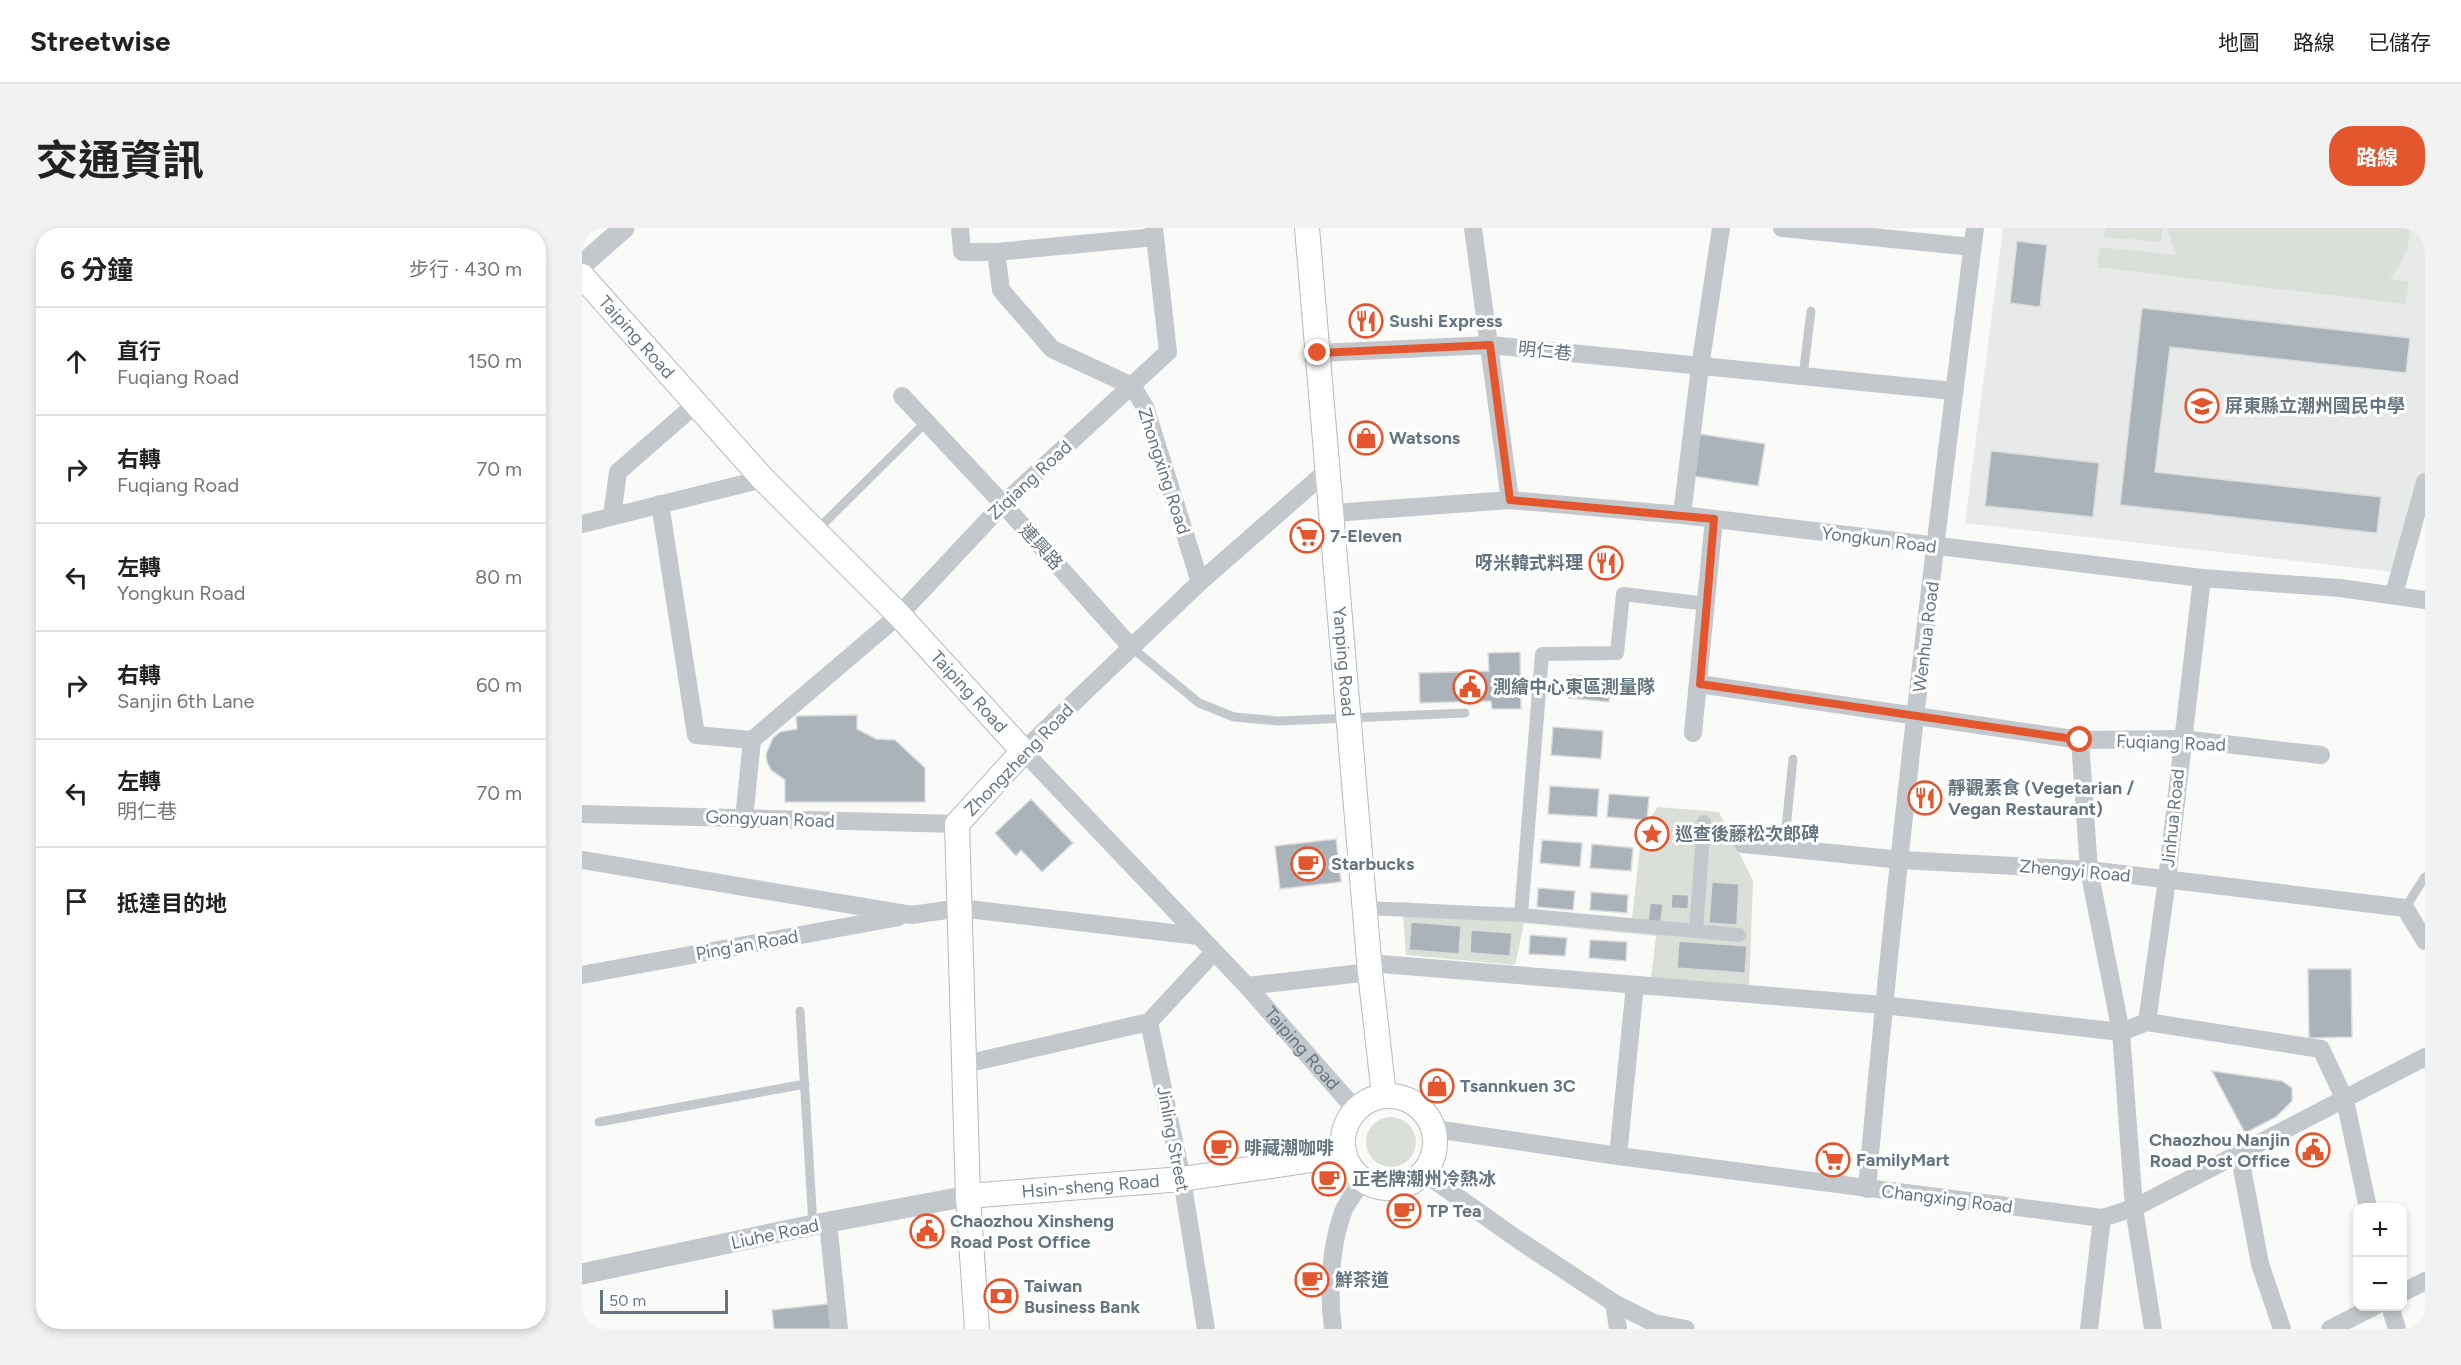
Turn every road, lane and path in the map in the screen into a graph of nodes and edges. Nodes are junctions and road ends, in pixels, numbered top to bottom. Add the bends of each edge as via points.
1 (624, 228) edge
2 (960, 228) edge
3 (1307, 228) edge
4 (1477, 228) edge
5 (1721, 228) edge
6 (1782, 228) edge
7 (1975, 228) edge
8 (1155, 232) edge
9 (1972, 247) junction
10 (996, 252) junction
11 (582, 265) edge
12 (582, 276) edge
13 (1811, 311) dead end
14 (1490, 345) junction
15 (1318, 353) junction
16 (1700, 367) junction
17 (1803, 376) junction
18 (1132, 386) junction
19 (1953, 391) junction
20 (902, 396) dead end
21 (696, 404) junction
22 (926, 422) junction
23 (1329, 469) junction
24 (763, 479) junction
25 (2425, 482) edge
26 (1510, 500) junction
27 (660, 504) junction
28 (1003, 504) junction
29 (1333, 513) junction
30 (1682, 515) junction
31 (612, 516) junction
32 (1714, 519) junction
33 (582, 524) edge
34 (816, 532) junction
35 (1936, 547) junction
36 (2202, 578) junction
37 (1200, 582) junction
38 (2394, 594) junction
39 (2425, 600) edge
40 (1707, 604) junction
41 (899, 615) junction
42 (1131, 647) junction
43 (1700, 684) junction
44 (1465, 713) dead end
45 (1917, 717) junction
46 (1349, 719) junction
47 (1693, 733) dead end
48 (2182, 739) junction
49 (752, 740) junction
50 (2080, 740) junction
51 (1023, 751) junction
52 (2321, 755) dead end
53 (1793, 759) dead end
54 (582, 814) edge
55 (744, 819) junction
56 (1704, 822) dead end
57 (957, 824) junction
58 (1743, 844) dead end
59 (1784, 848) junction
60 (582, 860) edge
61 (1901, 860) junction
62 (2090, 870) junction
63 (2425, 878) edge
64 (2167, 880) junction
65 (960, 908) junction
66 (1365, 908) junction
67 (2405, 908) junction
68 (912, 915) junction
69 (1521, 915) junction
70 (1696, 931) junction
71 (1739, 935) dead end
72 (1198, 936) junction
73 (2425, 941) edge
74 (1214, 952) junction
75 (1370, 967) junction
76 (582, 975) edge
77 (1635, 985) junction
78 (1247, 986) junction
79 (1883, 1005) junction
80 (800, 1011) dead end
81 (1149, 1022) junction
82 (2146, 1022) junction
83 (2121, 1032) junction
84 (2425, 1057) edge
85 (964, 1064) junction
86 (805, 1084) junction
87 (1384, 1095) junction
88 (2345, 1100) junction
89 (1356, 1110) junction
90 (599, 1122) dead end
91 (1435, 1129) junction
92 (2239, 1152) junction
93 (1345, 1155) junction
94 (1618, 1156) junction
95 (1424, 1173) junction
96 (1182, 1179) junction
97 (1363, 1180) junction
98 (1867, 1189) junction
99 (969, 1196) junction
100 (2367, 1203) edge
101 (2134, 1208) junction
102 (2102, 1218) junction
103 (820, 1224) junction
104 (582, 1274) edge
105 (2425, 1281) edge
106 (2407, 1291) edge
107 (1614, 1303) junction
108 (2365, 1311) edge
109 (2392, 1311) edge
110 (839, 1329) edge
111 (977, 1329) edge
112 (1206, 1329) edge
113 (1334, 1329) edge
114 (1618, 1329) edge
115 (1686, 1329) edge
116 (2089, 1329) edge
117 (2153, 1329) edge
118 (2282, 1329) edge
119 (2330, 1329) edge
120 (2397, 1329) edge

1 - 11 street
2 - 10 street via 962,252
3 - 15 main road, Yanping Road
4 - 14 street
5 - 16 street
6 - 9 street
7 - 9 street, Wenhua Road
8 - 10 street
8 - 18 street, Ziqiang Road via 1168,352
9 - 19 street, Wenhua Road
10 - 18 street, Zhongxing Road via 1001,290 1052,349
12 - 21 main road, Taiping Road
13 - 17 lane
14 - 15 street, 明仁巷
14 - 16 street, 明仁巷
14 - 26 street
15 - 23 main road, Yanping Road
16 - 17 street, 明仁巷
16 - 30 street
17 - 19 street, 明仁巷
18 - 28 street, Ziqiang Road
18 - 37 street, Zhongxing Road via 1145,406
19 - 35 street, Wenhua Road
20 - 22 street, 連興路
21 - 24 main road, Taiping Road
21 - 31 street via 618,472
22 - 28 street, 連興路
22 - 34 lane
23 - 29 main road, Yanping Road
23 - 37 street, Zhongzheng Road
24 - 27 street
24 - 34 main road, Taiping Road
25 - 38 street
26 - 29 street, Yongkun Road
26 - 30 street, Yongkun Road
27 - 31 street
27 - 49 street via 696,735
28 - 41 street, Ziqiang Road
28 - 42 street, 連興路
29 - 46 main road, Yanping Road
30 - 32 street, Yongkun Road
31 - 33 street
32 - 35 street, Yongkun Road
32 - 40 street
34 - 41 main road, Taiping Road
35 - 36 street, Yongkun Road
35 - 45 street, Wenhua Road
36 - 38 street, Yongkun Road
36 - 48 street, Jinhua Road
37 - 42 street, Zhongzheng Road
38 - 39 street, Yongkun Road
40 - 43 street
40 - 69 street via 1623,594 1617,653 1542,654
41 - 49 street, Ziqiang Road
41 - 51 main road, Taiping Road
42 - 46 lane via 1199,703 1234,717 1279,722
42 - 51 street, Zhongzheng Road
43 - 45 street, Fuqiang Road
43 - 47 street
44 - 46 lane
45 - 50 street, Fuqiang Road
45 - 61 street, Wenhua Road
46 - 66 main road, Yanping Road
48 - 50 street, Fuqiang Road
48 - 52 street, Fuqiang Road
48 - 64 street, Jinhua Road
49 - 55 street
50 - 62 street
51 - 57 main road, Zhongzheng Road
51 - 72 street, Taiping Road
53 - 59 lane
54 - 55 street, Gongyuan Road
55 - 57 street, Gongyuan Road
56 - 70 street
57 - 65 main road, Zhongzheng Road
58 - 59 street, Zhengyi Road
59 - 61 street, Zhengyi Road
60 - 68 street
61 - 62 street, Zhengyi Road
61 - 79 street, Wenhua Road
62 - 64 street, Zhengyi Road
62 - 83 street
63 - 67 lane
64 - 67 street, Zhengyi Road
64 - 82 street, Jinhua Road
65 - 68 street, Ping'an Road
65 - 72 street, Ping'an Road
65 - 85 main road, Zhongzheng Road
66 - 69 street
66 - 75 main road, Yanping Road
67 - 73 street
68 - 76 street, Ping'an Road
69 - 70 street
70 - 71 street
72 - 74 street, Taiping Road
74 - 78 street, Taiping Road
74 - 81 street
75 - 77 street
75 - 78 street
75 - 87 main road, Yanping Road
77 - 79 street
77 - 94 street
78 - 89 street, Taiping Road
79 - 83 street
79 - 98 street, Wenhua Road
80 - 86 lane
81 - 85 street
81 - 96 street, Jinling Street
82 - 83 street
82 - 88 street via 2321,1049
83 - 101 street
84 - 88 street, Changxing Road
85 - 99 main road, Zhongzheng Road
86 - 90 lane
86 - 103 lane
87 - 89 main road
87 - 91 main road via 1408,1099 1420,1106
88 - 92 street, Changxing Road
88 - 100 street
89 - 93 main road via 1345,1128
91 - 94 street, Changxing Road
91 - 95 main road via 1433,1160
92 - 101 street, Changxing Road
92 - 118 street via 2260,1264
93 - 96 main road, Hsin-sheng Road
93 - 97 main road
94 - 98 street, Changxing Road
95 - 97 main road via 1414,1182 1388,1188
95 - 107 street
96 - 99 main road, Hsin-sheng Road
96 - 112 street, Jinling Street
97 - 113 street via 1343,1211 1333,1260 1330,1305
98 - 102 street, Changxing Road
99 - 103 street, Liuhe Road
99 - 111 main road
101 - 102 street, Changxing Road
101 - 117 street
102 - 116 street
103 - 104 street, Liuhe Road
103 - 110 street
105 - 106 street
107 - 114 street
107 - 115 street via 1654,1323
108 - 119 street
109 - 120 street

